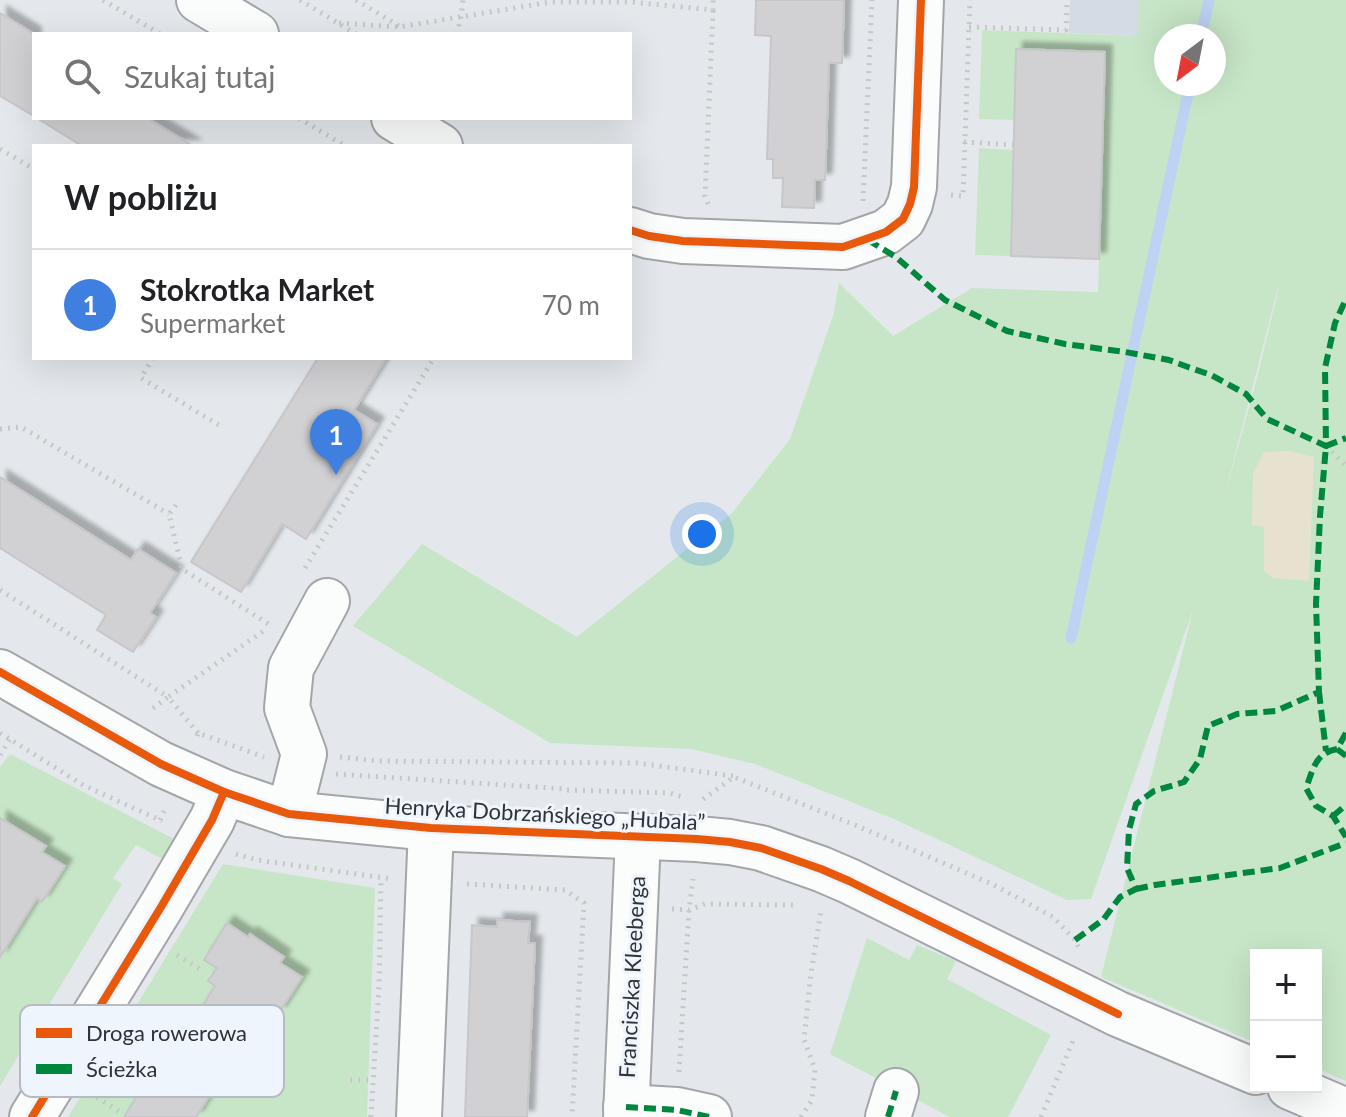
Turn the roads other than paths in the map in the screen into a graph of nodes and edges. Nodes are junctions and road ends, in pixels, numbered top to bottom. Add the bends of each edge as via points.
1 (199, 0) edge
2 (921, 0) edge
3 (253, 32) edge
4 (397, 120) edge
5 (437, 144) edge
6 (632, 231) edge
7 (314, 587) road end
8 (0, 672) edge
9 (224, 792) junction
10 (289, 814) junction
11 (431, 828) junction
12 (638, 837) junction
13 (101, 1005) edge
14 (1250, 1069) edge
15 (1304, 1093) edge
16 (44, 1097) edge
17 (1346, 1111) edge
18 (626, 1112) edge
19 (32, 1117) edge
20 (419, 1117) edge
21 (709, 1117) edge

1 - 3 street
2 - 6 street via 914,187 903,219 886,232 843,247 672,239
4 - 5 street
7 - 10 street via 291,668 287,708 304,754
8 - 9 street, Henryka Dobrzańskiego „Hubala” via 161,764
9 - 10 street, Henryka Dobrzańskiego „Hubala”
9 - 13 street
10 - 11 street, Henryka Dobrzańskiego „Hubala”
11 - 12 street, Henryka Dobrzańskiego „Hubala”
11 - 20 street
12 - 14 street, Henryka Dobrzańskiego „Hubala” via 730,842 793,858 835,896
12 - 18 street, Franciszka Kleeberga
15 - 17 street
16 - 19 street
18 - 21 street via 677,1110

